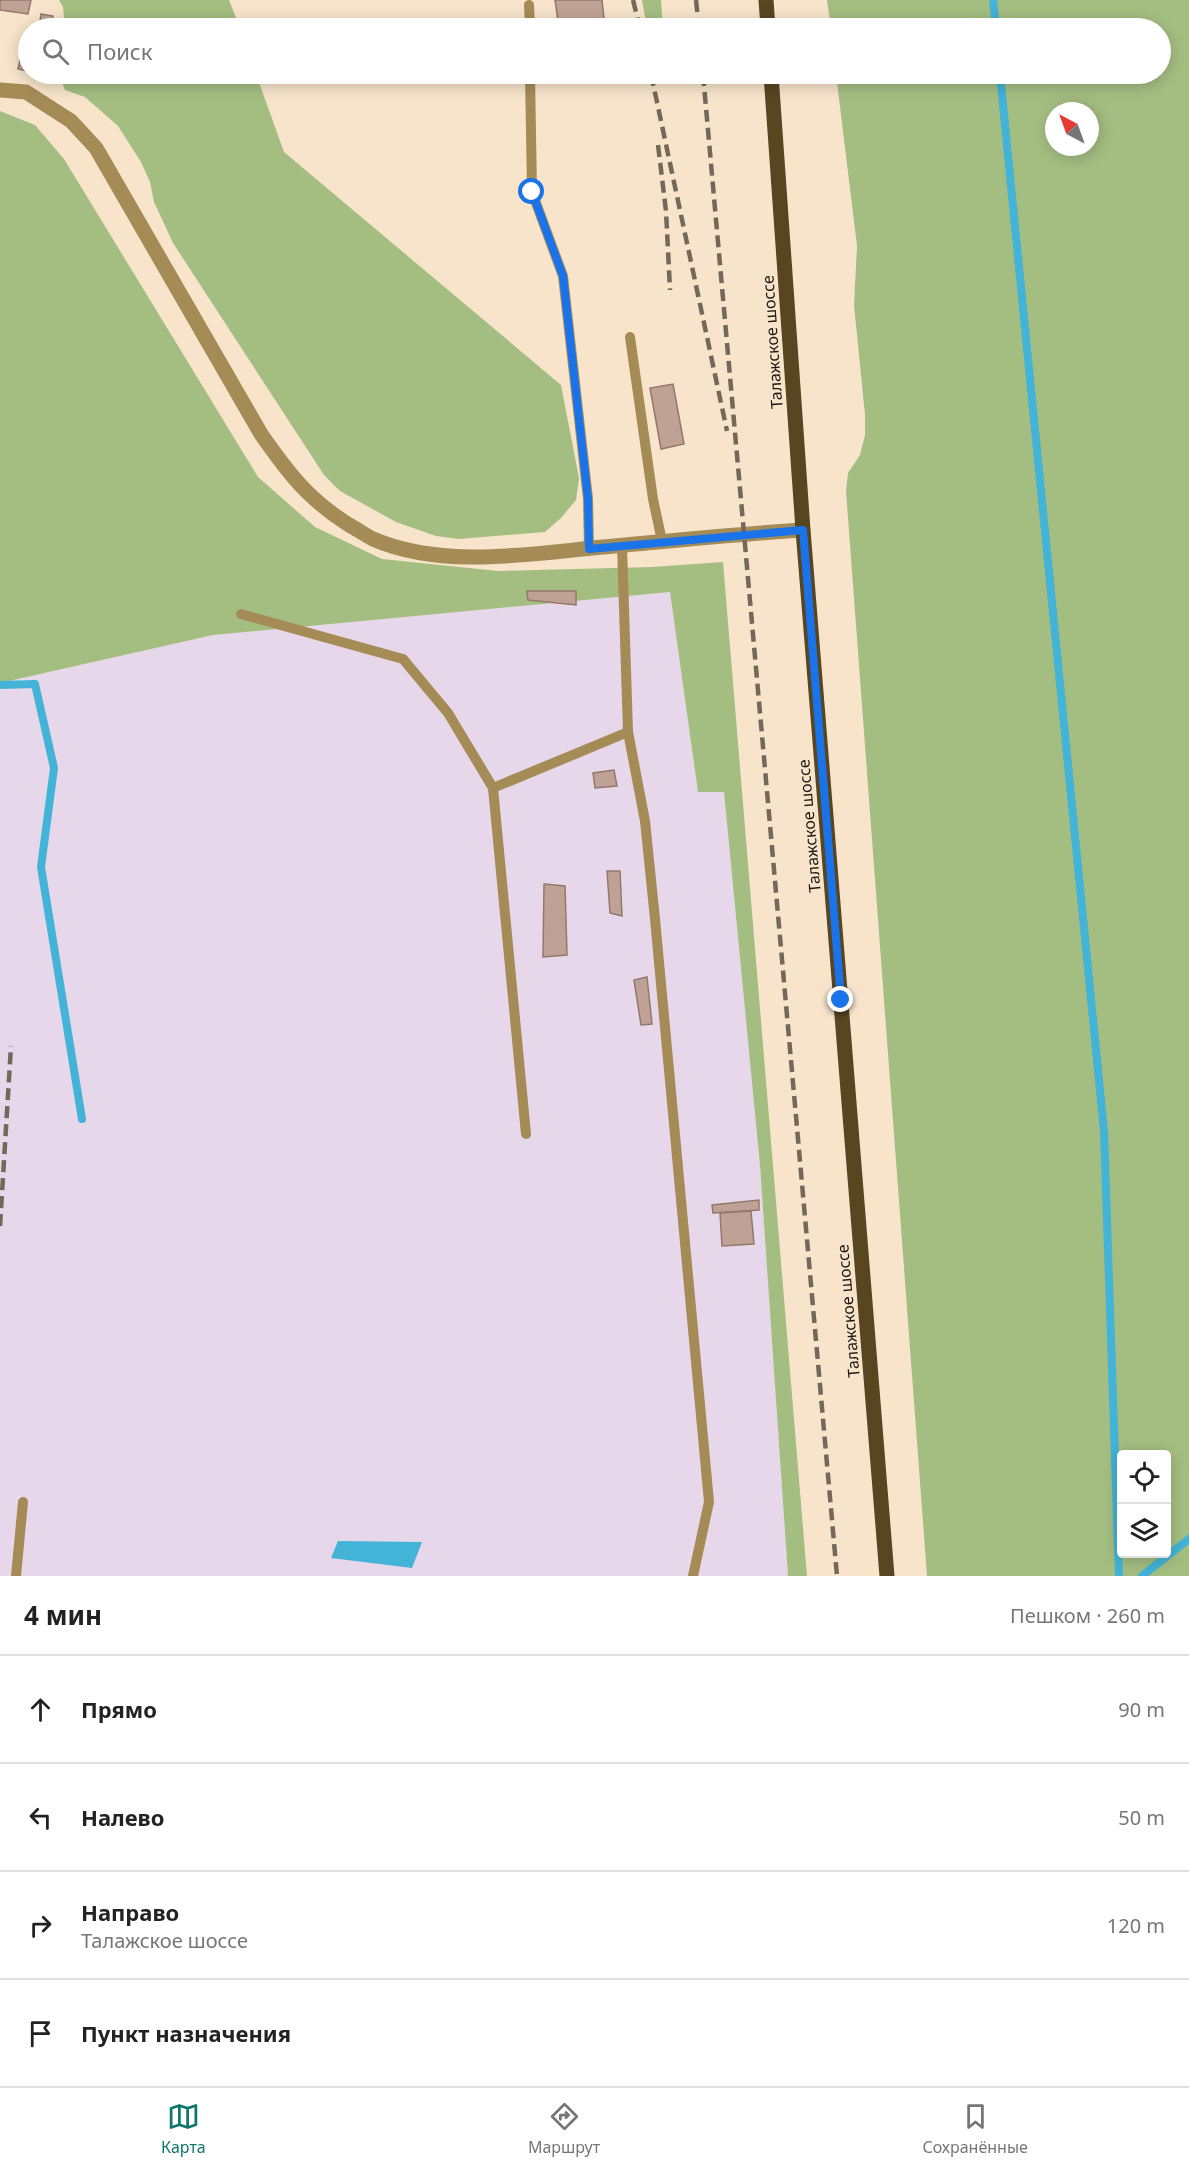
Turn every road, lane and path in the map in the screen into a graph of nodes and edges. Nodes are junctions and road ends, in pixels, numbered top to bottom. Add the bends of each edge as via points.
1 (766, 0) edge
2 (529, 5) dead end
3 (530, 18) edge
4 (767, 18) edge
5 (530, 84) edge
6 (772, 84) edge
7 (0, 90) edge
8 (630, 337) dead end
9 (803, 530) junction
10 (662, 541) junction
11 (622, 546) junction
12 (589, 549) junction
13 (241, 614) dead end
14 (628, 732) junction
15 (493, 788) junction
16 (526, 1134) dead end
17 (23, 1502) dead end
18 (16, 1576) edge
19 (693, 1576) edge
20 (887, 1576) edge

1 - 4 main road
2 - 3 lane
5 - 12 lane via 532,192 563,276 588,499
6 - 9 main road, Талажское шоссе
7 - 12 street via 26,92 71,121 96,148 261,434 304,491 325,510 372,539 423,555 511,556
8 - 10 lane
9 - 10 street
9 - 20 main road, Талажское шоссе
10 - 11 street
11 - 12 street
11 - 14 lane
13 - 15 lane via 403,659 448,713
14 - 15 lane
14 - 19 lane via 645,821 709,1502
15 - 16 lane
17 - 18 lane

